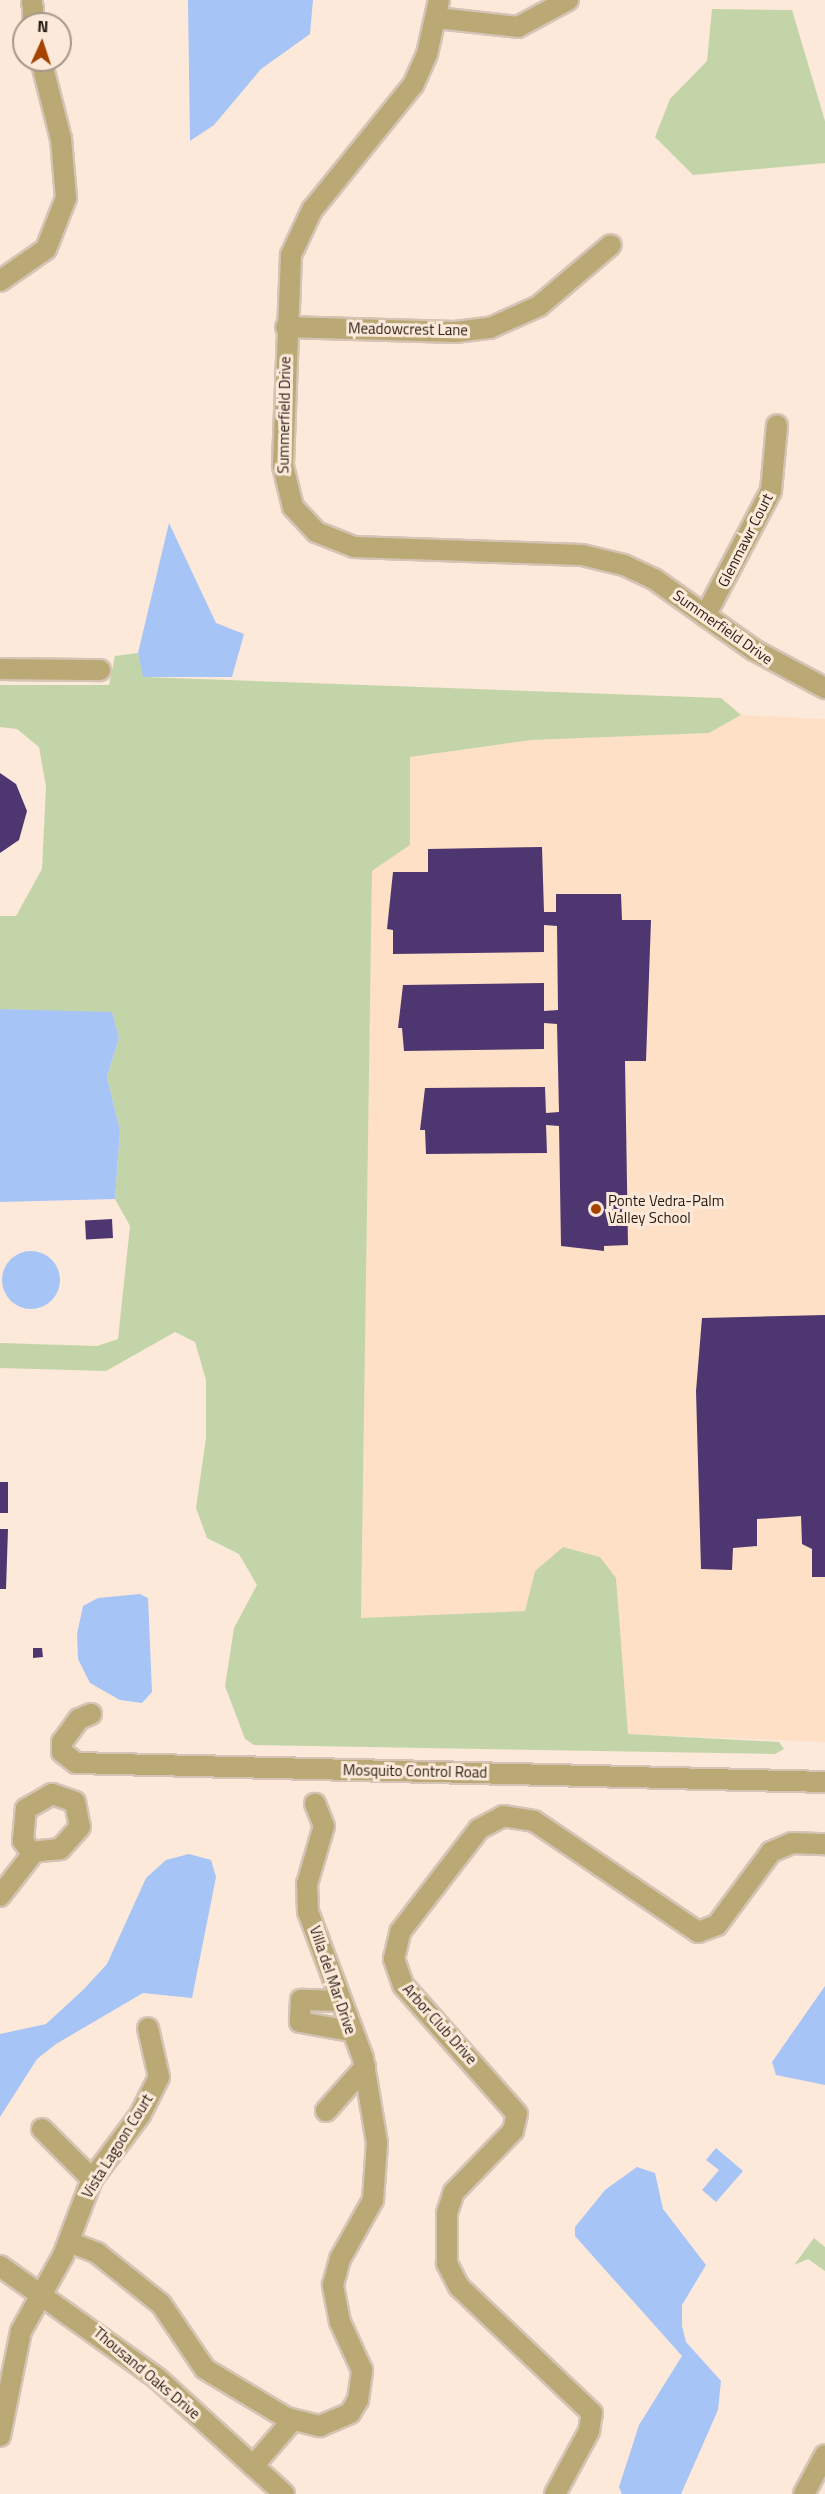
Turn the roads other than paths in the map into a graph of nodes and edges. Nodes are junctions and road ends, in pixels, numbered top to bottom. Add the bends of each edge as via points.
1 (568, 0) edge
2 (438, 9) edge
3 (44, 72) edge
4 (611, 245) dead end
5 (0, 281) edge
6 (286, 327) junction
7 (777, 425) dead end
8 (705, 616) junction
9 (0, 669) edge
10 (100, 670) dead end
11 (825, 688) edge
12 (91, 1714) dead end
13 (825, 1782) edge
14 (315, 1804) dead end
15 (825, 1844) edge
16 (34, 1852) dead end
17 (0, 1896) edge
18 (339, 2001) junction
19 (148, 2028) dead end
20 (350, 2031) junction
21 (365, 2067) junction
22 (326, 2111) dead end
23 (42, 2129) dead end
24 (92, 2179) junction
25 (69, 2242) junction
26 (0, 2266) edge
27 (43, 2293) junction
28 (292, 2421) junction
29 (0, 2436) edge
30 (825, 2455) edge
31 (253, 2466) junction
32 (284, 2494) edge
33 (555, 2494) edge
34 (804, 2494) edge

1 - 2 street via 518,27
2 - 6 street, Summerfield Drive via 413,86 312,210 297,238 287,278
3 - 5 street via 61,139 66,198 46,249
4 - 6 street, Meadowcrest Lane via 539,306 490,328 455,332
6 - 8 street, Summerfield Drive via 284,480 293,507 316,532 354,547 603,558 654,579
7 - 8 street, Glenmawr Court via 771,491
8 - 11 street, Summerfield Drive via 784,669
9 - 10 street
12 - 13 street, Mosquito Control Road via 79,1719 62,1742 62,1752 76,1763
14 - 18 street, Villa del Mar Drive via 324,1826 306,1898
15 - 33 street, Arbor Club Drive via 792,1843 771,1852 717,1925 698,1932 534,1821 503,1816 478,1829 400,1932 394,1959 403,1985 517,2114 513,2131 454,2192 447,2213 447,2263 459,2287 592,2413 589,2432
16 - 17 street
18 - 20 street, Villa del Mar Drive
18 - 20 street via 301,2000 300,2022
19 - 24 street, Vista Lagoon Court via 159,2077 140,2115
20 - 21 street, Villa del Mar Drive
21 - 22 street
21 - 28 street, Villa del Mar Drive via 377,2143 373,2199 339,2259 333,2285 340,2322 358,2355 362,2385 350,2413 339,2420 320,2426
23 - 24 street
24 - 25 street, Vista Lagoon Court
25 - 27 street, Vista Lagoon Court
25 - 28 street via 97,2253 161,2304 205,2369
26 - 27 street, Thousand Oaks Drive
27 - 29 street, Vista Lagoon Court via 14,2351
27 - 31 street, Thousand Oaks Drive via 156,2378
28 - 31 street
30 - 34 street
31 - 32 street, Thousand Oaks Drive

